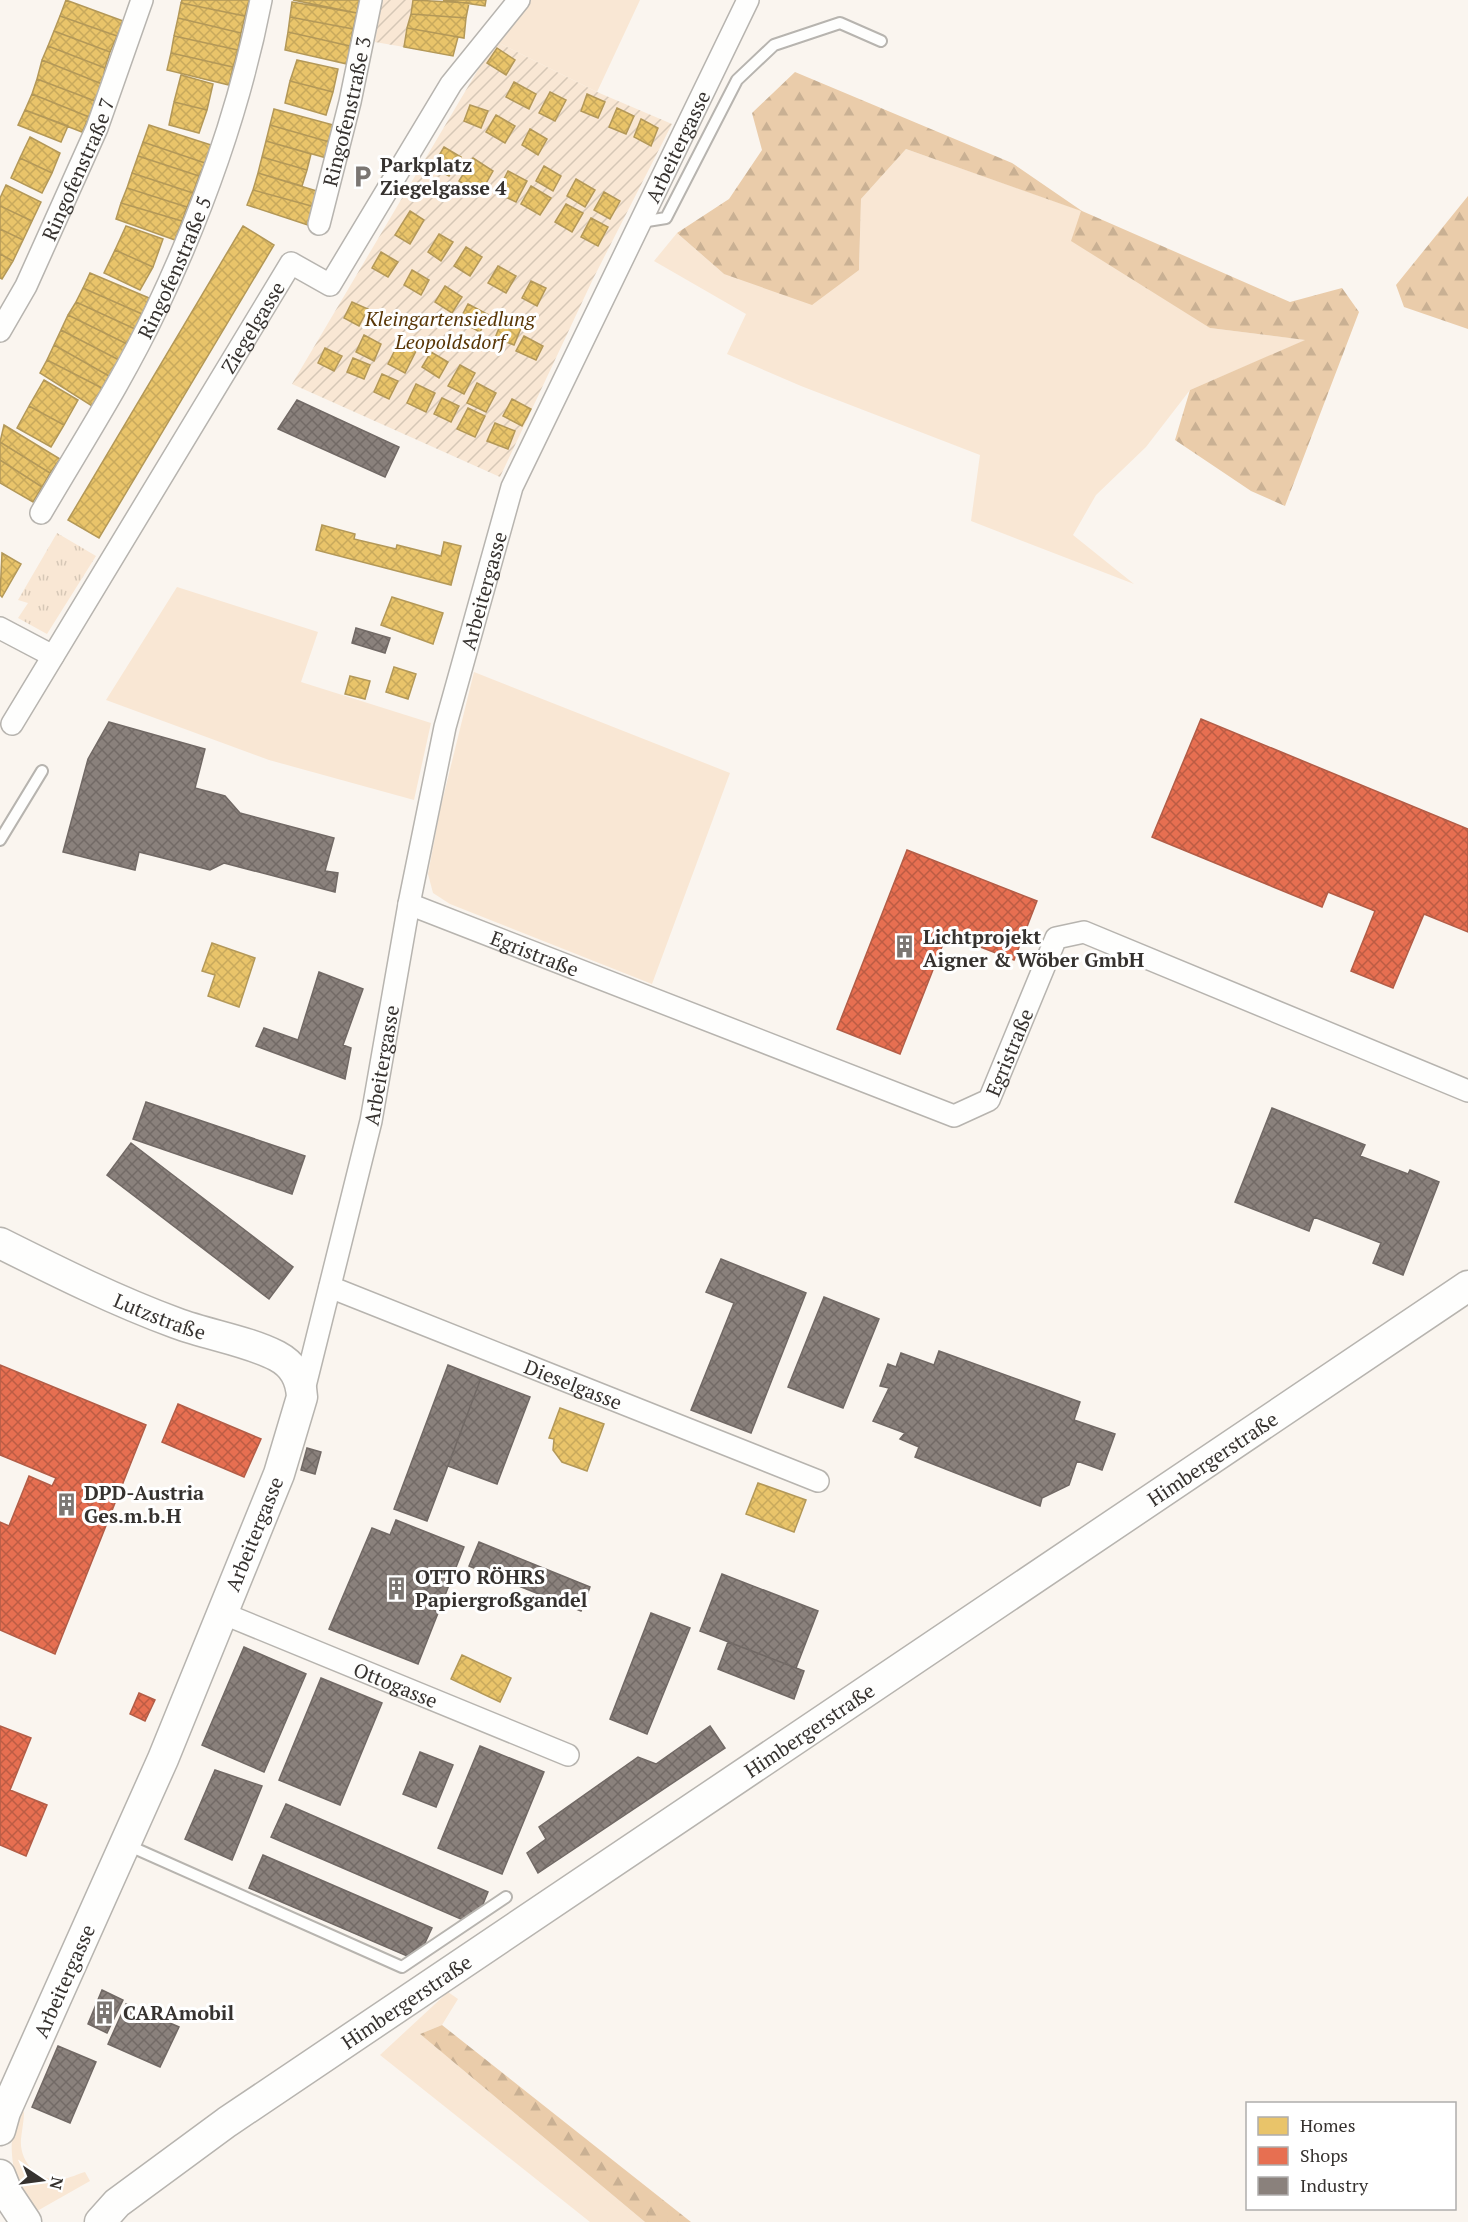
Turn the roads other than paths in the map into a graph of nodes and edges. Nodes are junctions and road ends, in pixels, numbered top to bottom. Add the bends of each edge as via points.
1 (142, 0) edge
2 (261, 0) edge
3 (370, 0) edge
4 (498, 0) edge
5 (519, 0) edge
6 (748, 0) edge
7 (495, 28) junction
8 (881, 41) dead end
9 (641, 222) junction
10 (319, 224) dead end
11 (0, 331) edge
12 (41, 513) dead end
13 (0, 628) edge
14 (53, 656) junction
15 (12, 724) dead end
16 (42, 771) dead end
17 (0, 840) edge
18 (409, 904) junction
19 (1468, 1091) edge
20 (0, 1243) edge
21 (1468, 1281) edge
22 (1468, 1286) edge
23 (330, 1287) junction
24 (1430, 1312) junction
25 (302, 1397) junction
26 (818, 1481) dead end
27 (222, 1613) junction
28 (568, 1755) dead end
29 (125, 1844) junction
30 (506, 1897) dead end
31 (0, 2130) edge
32 (0, 2175) edge
33 (154, 2178) junction
34 (26, 2222) edge
35 (100, 2222) edge
36 (129, 2222) edge

1 - 11 street, Ringofenstraße 7 via 93,139 26,286
2 - 12 street, Ringofenstraße 5 via 250,58 195,221 145,332
3 - 10 street, Ringofenstraße 3 via 350,102
4 - 7 street
5 - 7 street, Ziegelgasse
6 - 9 street, Arbeitergasse
7 - 14 street, Ziegelgasse via 451,84 330,285 291,262
8 - 9 lane via 840,23 774,45 738,80 666,218
9 - 18 street, Arbeitergasse via 512,487 445,727
13 - 14 street
14 - 15 street, Ziegelgasse
16 - 17 lane
18 - 19 street, Egristraße via 954,1116 990,1100 1056,938 1084,932
18 - 23 street, Arbeitergasse via 371,1121
20 - 25 street, Lutzstraße via 152,1314 278,1356 294,1369
21 - 24 street
22 - 24 street, Himbergerstraße
23 - 25 street, Arbeitergasse
23 - 26 street, Dieselgasse
24 - 33 street, Himbergerstraße via 227,2122
25 - 27 street, Arbeitergasse via 279,1474
27 - 28 street, Ottogasse
27 - 29 street, Arbeitergasse
29 - 30 lane via 402,1967
29 - 31 street, Arbeitergasse
32 - 34 street
33 - 35 street, Himbergerstraße via 117,2203
33 - 36 street, Himbergerstraße

